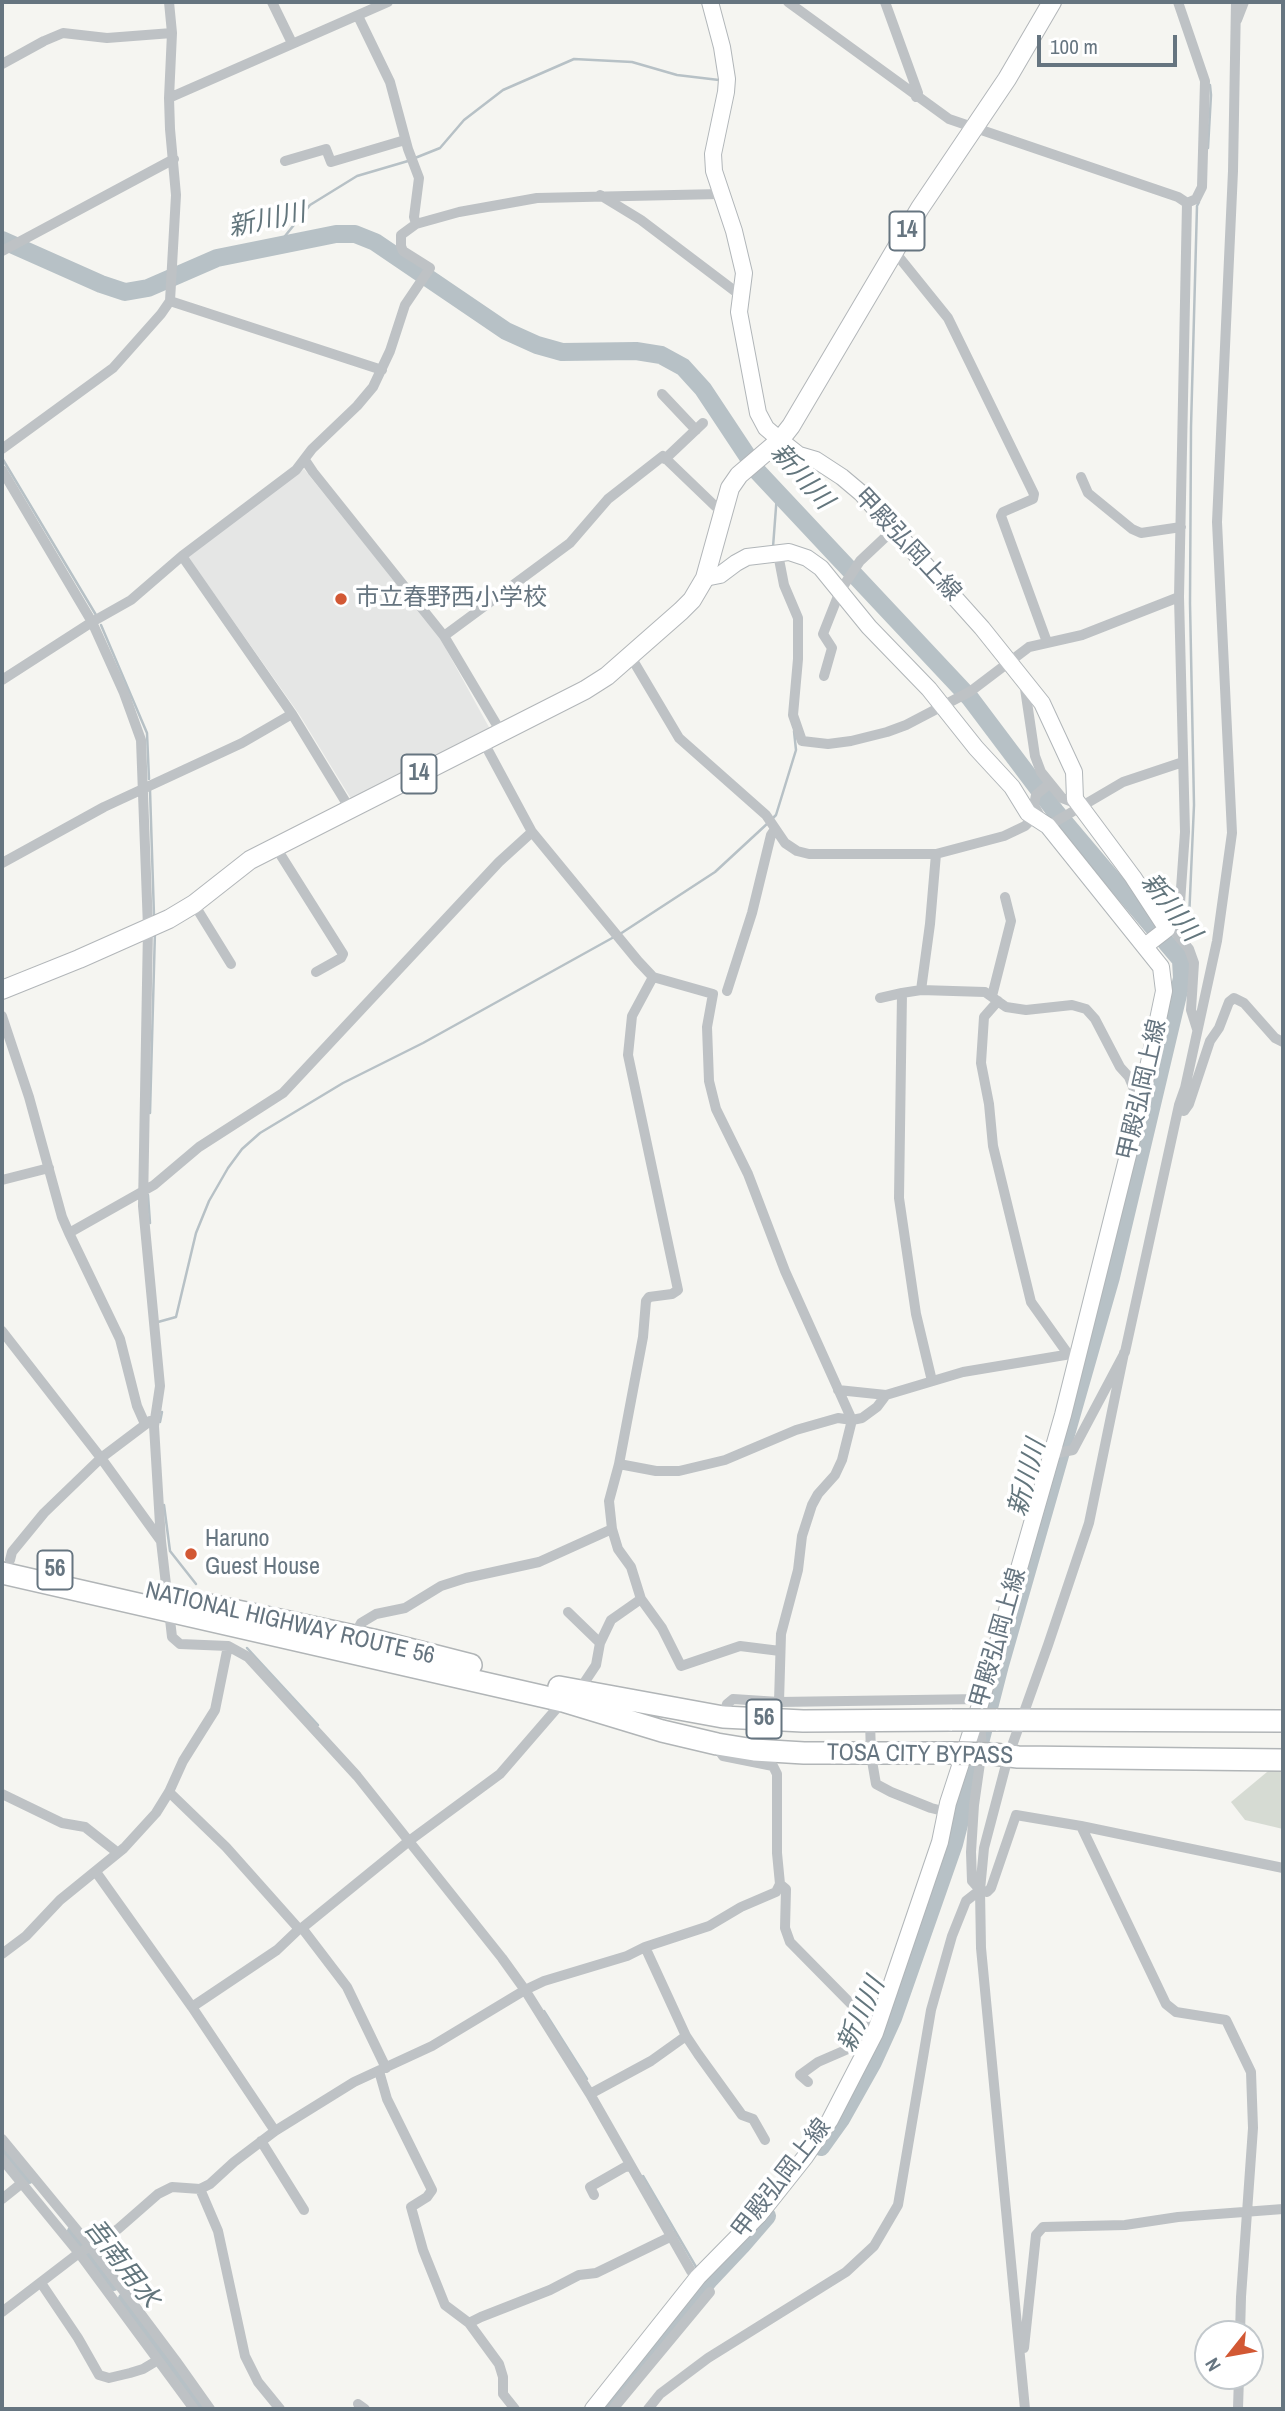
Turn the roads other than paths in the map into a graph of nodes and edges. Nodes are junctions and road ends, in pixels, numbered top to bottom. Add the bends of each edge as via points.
1 (169, 2) edge
2 (272, 2) edge
3 (388, 2) edge
4 (710, 2) edge
5 (788, 2) edge
6 (885, 2) edge
7 (1052, 2) edge
8 (1178, 2) edge
9 (1236, 2) edge
10 (1244, 2) edge
11 (358, 16) junction
12 (1235, 22) junction
13 (172, 33) junction
14 (292, 43) junction
15 (4, 59) edge
16 (916, 97) junction
17 (169, 98) junction
18 (975, 130) junction
19 (406, 144) junction
20 (174, 159) junction
21 (285, 161) dead end
22 (720, 194) junction
23 (600, 195) junction
24 (1187, 203) junction
25 (416, 224) junction
26 (3, 250) edge
27 (894, 251) junction
28 (740, 295) junction
29 (170, 301) junction
30 (382, 370) junction
31 (662, 394) dead end
32 (780, 440) junction
33 (2, 449) edge
34 (666, 459) junction
35 (305, 460) junction
36 (2, 470) edge
37 (1081, 477) dead end
38 (723, 509) junction
39 (1181, 527) junction
40 (894, 529) junction
41 (775, 555) junction
42 (182, 556) junction
43 (705, 578) junction
44 (845, 585) junction
45 (1179, 597) junction
46 (92, 622) junction
47 (444, 636) junction
48 (1047, 642) junction
49 (631, 657) junction
50 (1010, 660) junction
51 (824, 676) dead end
52 (1025, 679) junction
53 (2, 680) edge
54 (942, 707) junction
55 (292, 714) junction
56 (501, 732) junction
57 (483, 741) junction
58 (1184, 762) junction
59 (144, 788) junction
60 (1042, 789) junction
61 (1078, 803) junction
62 (350, 808) junction
63 (1050, 820) junction
64 (774, 827) junction
65 (532, 832) junction
66 (275, 846) junction
67 (936, 854) junction
68 (2, 863) edge
69 (1005, 897) dead end
70 (194, 904) junction
71 (148, 928) junction
72 (1170, 928) junction
73 (1145, 946) junction
74 (231, 964) dead end
75 (316, 972) dead end
76 (653, 977) junction
77 (2, 990) edge
78 (920, 990) junction
79 (727, 991) dead end
80 (902, 993) junction
81 (880, 998) dead end
82 (995, 999) junction
83 (2, 1016) edge
84 (1197, 1030) junction
85 (1283, 1042) edge
86 (1179, 1105) junction
87 (1138, 1115) junction
88 (49, 1168) junction
89 (2, 1180) edge
90 (144, 1190) junction
91 (69, 1233) junction
92 (2, 1331) edge
93 (1124, 1353) junction
94 (1073, 1355) junction
95 (932, 1381) junction
96 (838, 1390) junction
97 (886, 1395) junction
98 (156, 1418) junction
99 (852, 1420) junction
100 (145, 1424) junction
101 (1052, 1454) junction
102 (101, 1458) junction
103 (619, 1464) junction
104 (44, 1513) junction
105 (612, 1529) junction
106 (161, 1541) junction
107 (9, 1559) edge
108 (641, 1599) junction
109 (169, 1604) junction
110 (568, 1612) dead end
111 (354, 1636) junction
112 (600, 1643) junction
113 (228, 1646) junction
114 (780, 1651) junction
115 (571, 1696) junction
116 (779, 1702) junction
117 (985, 1709) junction
118 (723, 1717) junction
119 (870, 1721) junction
120 (1022, 1721) junction
121 (1283, 1721) edge
122 (717, 1744) junction
123 (871, 1755) junction
124 (1006, 1756) junction
125 (1283, 1760) edge
126 (170, 1792) junction
127 (2, 1794) edge
128 (947, 1812) junction
129 (1081, 1826) junction
130 (409, 1841) junction
131 (118, 1853) junction
132 (1283, 1868) edge
133 (96, 1872) junction
134 (780, 1884) junction
135 (979, 1890) junction
136 (301, 1928) junction
137 (645, 1947) junction
138 (2, 1954) edge
139 (525, 1990) junction
140 (192, 2007) junction
141 (875, 2035) junction
142 (687, 2036) junction
143 (382, 2069) junction
144 (807, 2082) dead end
145 (590, 2094) junction
146 (275, 2131) junction
147 (2, 2139) edge
148 (765, 2140) dead end
149 (261, 2141) junction
150 (2, 2159) edge
151 (631, 2166) junction
152 (22, 2183) junction
153 (200, 2189) junction
154 (594, 2195) dead end
155 (2, 2199) edge
156 (1283, 2209) edge
157 (304, 2210) dead end
158 (1248, 2211) junction
159 (672, 2236) junction
160 (84, 2249) junction
161 (41, 2283) junction
162 (702, 2285) junction
163 (2, 2312) edge
164 (1240, 2320) edge
165 (469, 2323) junction
166 (1020, 2353) junction
167 (158, 2360) junction
168 (1239, 2390) edge
169 (194, 2409) edge
170 (210, 2409) edge
171 (280, 2409) edge
172 (516, 2409) edge
173 (593, 2409) edge
174 (613, 2409) edge
175 (648, 2409) edge
176 (1025, 2409) edge
177 (1238, 2409) edge

1 - 13 street
2 - 14 street
3 - 11 street
4 - 22 main road, 甲殿弘岡上線 via 727,79 713,154
5 - 16 street
6 - 16 street via 915,82
7 - 18 main road, 14
8 - 24 street via 1205,81 1202,187 1196,199
9 - 12 street
10 - 12 street
11 - 14 street
11 - 19 street via 390,82
12 - 84 street via 1217,522 1232,833 1217,941
13 - 15 street via 107,38 63,33
13 - 17 street
14 - 17 street
16 - 18 street
17 - 20 street
18 - 24 street
18 - 27 main road, 14
19 - 21 street via 331,162 326,149
19 - 25 street via 419,178
20 - 26 street
20 - 29 street
22 - 23 street
22 - 28 main road, 甲殿弘岡上線 via 744,272
23 - 25 street via 537,198
23 - 28 street
24 - 39 street
25 - 30 street via 401,235 401,246 430,268 405,305
27 - 32 main road, 14
27 - 48 street via 947,318 1034,494 1033,499 1001,516
28 - 32 main road, 甲殿弘岡上線 via 738,312 758,413
29 - 30 street
29 - 33 street via 113,368
30 - 35 street via 357,406
31 - 34 street via 699,426
32 - 38 main road, 14 via 730,488
32 - 40 main road, 甲殿弘岡上線 via 842,477
34 - 38 street
34 - 47 street via 663,456 608,499 570,543
35 - 42 street
35 - 47 street
36 - 46 street
37 - 39 street via 1088,493 1132,529 1141,533
38 - 43 main road, 14
39 - 45 street
40 - 44 street via 855,567
40 - 50 main road, 甲殿弘岡上線
41 - 43 main road, 甲殿弘岡上線 via 747,557 720,575
41 - 44 main road, 甲殿弘岡上線 via 789,552 807,558
41 - 54 street via 798,618 793,715 802,741 828,744 887,732
42 - 46 street via 131,600
42 - 55 street
43 - 49 main road, 14 via 692,600
44 - 51 street via 822,634 832,648
44 - 54 main road, 甲殿弘岡上線 via 869,627
45 - 48 street via 1082,635
45 - 58 street
46 - 53 street
46 - 59 street via 137,725
47 - 56 street
48 - 50 street
49 - 56 main road, 14 via 585,690
49 - 64 street via 679,738
50 - 52 main road, 甲殿弘岡上線
50 - 54 street
52 - 60 street
52 - 61 main road, 甲殿弘岡上線 via 1074,772
54 - 63 main road, 甲殿弘岡上線 via 1012,787
55 - 59 street via 242,743
55 - 62 street
56 - 57 main road, 14
57 - 62 main road, 14
57 - 65 street
58 - 61 street
58 - 72 street via 1179,916
59 - 68 street
59 - 71 street
60 - 61 street
60 - 63 street via 1034,804
61 - 63 street
61 - 72 main road, 甲殿弘岡上線
62 - 66 main road, 14
63 - 67 street
63 - 73 main road, 甲殿弘岡上線
64 - 67 street via 785,843 809,854
64 - 79 street
65 - 76 street
65 - 90 street via 283,1093 199,1147
66 - 70 main road, 14
66 - 75 street via 343,954
67 - 78 street
69 - 82 street via 1011,921
70 - 71 main road, 14
70 - 74 street
71 - 77 main road, 14
71 - 90 street
72 - 73 main road
72 - 84 street via 1189,949 1194,963 1191,1010
73 - 87 main road, 甲殿弘岡上線 via 1161,967 1164,991
76 - 96 street via 713,994 707,1027 709,1081 716,1108
76 - 103 street via 632,1016 628,1055 678,1290 646,1301
78 - 80 street
78 - 82 street via 985,992
80 - 81 street
80 - 95 street via 899,1198 916,1314
82 - 87 street via 1006,1007 1026,1010 1072,1005 1086,1009 1129,1077
82 - 94 street via 984,1017 981,1063 993,1146 1031,1302
83 - 88 street
84 - 86 street
85 - 86 street via 1234,998 1210,1041 1189,1104 1184,1111
86 - 93 street
87 - 94 main road, 甲殿弘岡上線
88 - 89 street
88 - 91 street
90 - 91 street
90 - 98 street via 160,1386
91 - 100 street via 120,1339
92 - 102 street
93 - 101 street via 1073,1450
93 - 120 street via 1089,1523
94 - 95 street
94 - 101 main road, 甲殿弘岡上線
95 - 97 street
96 - 97 street
96 - 99 street
97 - 99 street via 877,1407
98 - 100 street
98 - 106 street
99 - 103 street via 838,1418 796,1430 725,1460 679,1471
99 - 114 street via 835,1475 812,1505
100 - 102 street
101 - 117 main road, 甲殿弘岡上線
102 - 104 street
102 - 106 street
103 - 105 street via 609,1501
104 - 107 street
104 - 107 street via 47,1518
105 - 108 street
105 - 111 street via 539,1562 441,1586 405,1608 360,1623
106 - 109 street
107 - 109 highway, NATIONAL HIGHWAY ROUTE 56 / 56
108 - 112 street via 611,1620
108 - 114 street via 681,1666 740,1646
109 - 111 highway, NATIONAL HIGHWAY ROUTE 56 / 56
109 - 113 street via 172,1637 180,1644
109 - 115 highway, NATIONAL HIGHWAY ROUTE 56 / 56
110 - 112 street
111 - 115 highway, NATIONAL HIGHWAY ROUTE 56 / 56
112 - 115 street via 596,1665
113 - 126 street via 215,1710 183,1761
113 - 130 street via 248,1657 357,1776
114 - 116 street
115 - 118 highway, TOSA CITY BYPASS / 56
115 - 122 highway, TOSA CITY BYPASS / 56 via 662,1731
115 - 130 street via 499,1774
116 - 117 street
116 - 118 street via 733,1699
117 - 119 highway, TOSA CITY BYPASS / 56, bridge via 952,1720
117 - 120 highway, TOSA CITY BYPASS / 56
117 - 128 main road, 甲殿弘岡上線
117 - 135 street via 971,1852 972,1881
118 - 119 highway, TOSA CITY BYPASS / 56
119 - 123 street
120 - 121 highway, TOSA CITY BYPASS / 56
120 - 124 street
122 - 123 highway, TOSA CITY BYPASS / 56
122 - 134 street via 723,1756 773,1766 777,1774
123 - 124 highway, TOSA CITY BYPASS / 56, bridge
123 - 128 street via 876,1784
124 - 125 highway, TOSA CITY BYPASS / 56
124 - 135 street
126 - 131 street
126 - 136 street
127 - 131 street via 62,1823 85,1827
128 - 141 main road, 甲殿弘岡上線
129 - 132 street
129 - 135 street via 1016,1815 991,1888
129 - 158 street via 1166,2004 1176,2012 1226,2020 1251,2072
130 - 136 street
130 - 139 street
131 - 133 street
133 - 138 street
133 - 140 street
134 - 137 street via 776,1892 709,1926
134 - 141 street via 786,1889 785,1928 790,1942 861,2014
135 - 166 street
135 - 175 street via 966,1901 952,1937 931,2010 898,2206 874,2246 846,2272 708,2358 660,2394
136 - 140 street via 277,1950
136 - 143 street via 347,1987
137 - 139 street
137 - 142 street
139 - 143 street via 432,2046
139 - 145 street
140 - 146 street
141 - 144 street via 818,2062 800,2075
141 - 162 main road, 甲殿弘岡上線 via 805,2157
142 - 145 street via 651,2062
142 - 148 street
143 - 146 street
143 - 165 street via 387,2099 432,2190 411,2207 423,2249 445,2305
145 - 151 street
146 - 149 street
147 - 160 street
149 - 153 street
149 - 157 street
150 - 152 street
151 - 154 street via 590,2187
151 - 159 street
152 - 155 street
152 - 160 street
153 - 160 street via 172,2187
153 - 171 street via 219,2231 246,2356 258,2382
156 - 158 street
158 - 164 street
158 - 166 street via 1125,2225 1044,2227 1037,2235
159 - 162 street
159 - 165 street via 596,2273 579,2275
160 - 161 street
160 - 167 street
160 - 170 street
161 - 163 street
161 - 167 street via 99,2375 130,2374
162 - 173 main road, 甲殿弘岡上線
162 - 174 street
165 - 172 street via 499,2364 503,2394
166 - 176 street
167 - 169 street
168 - 177 street

